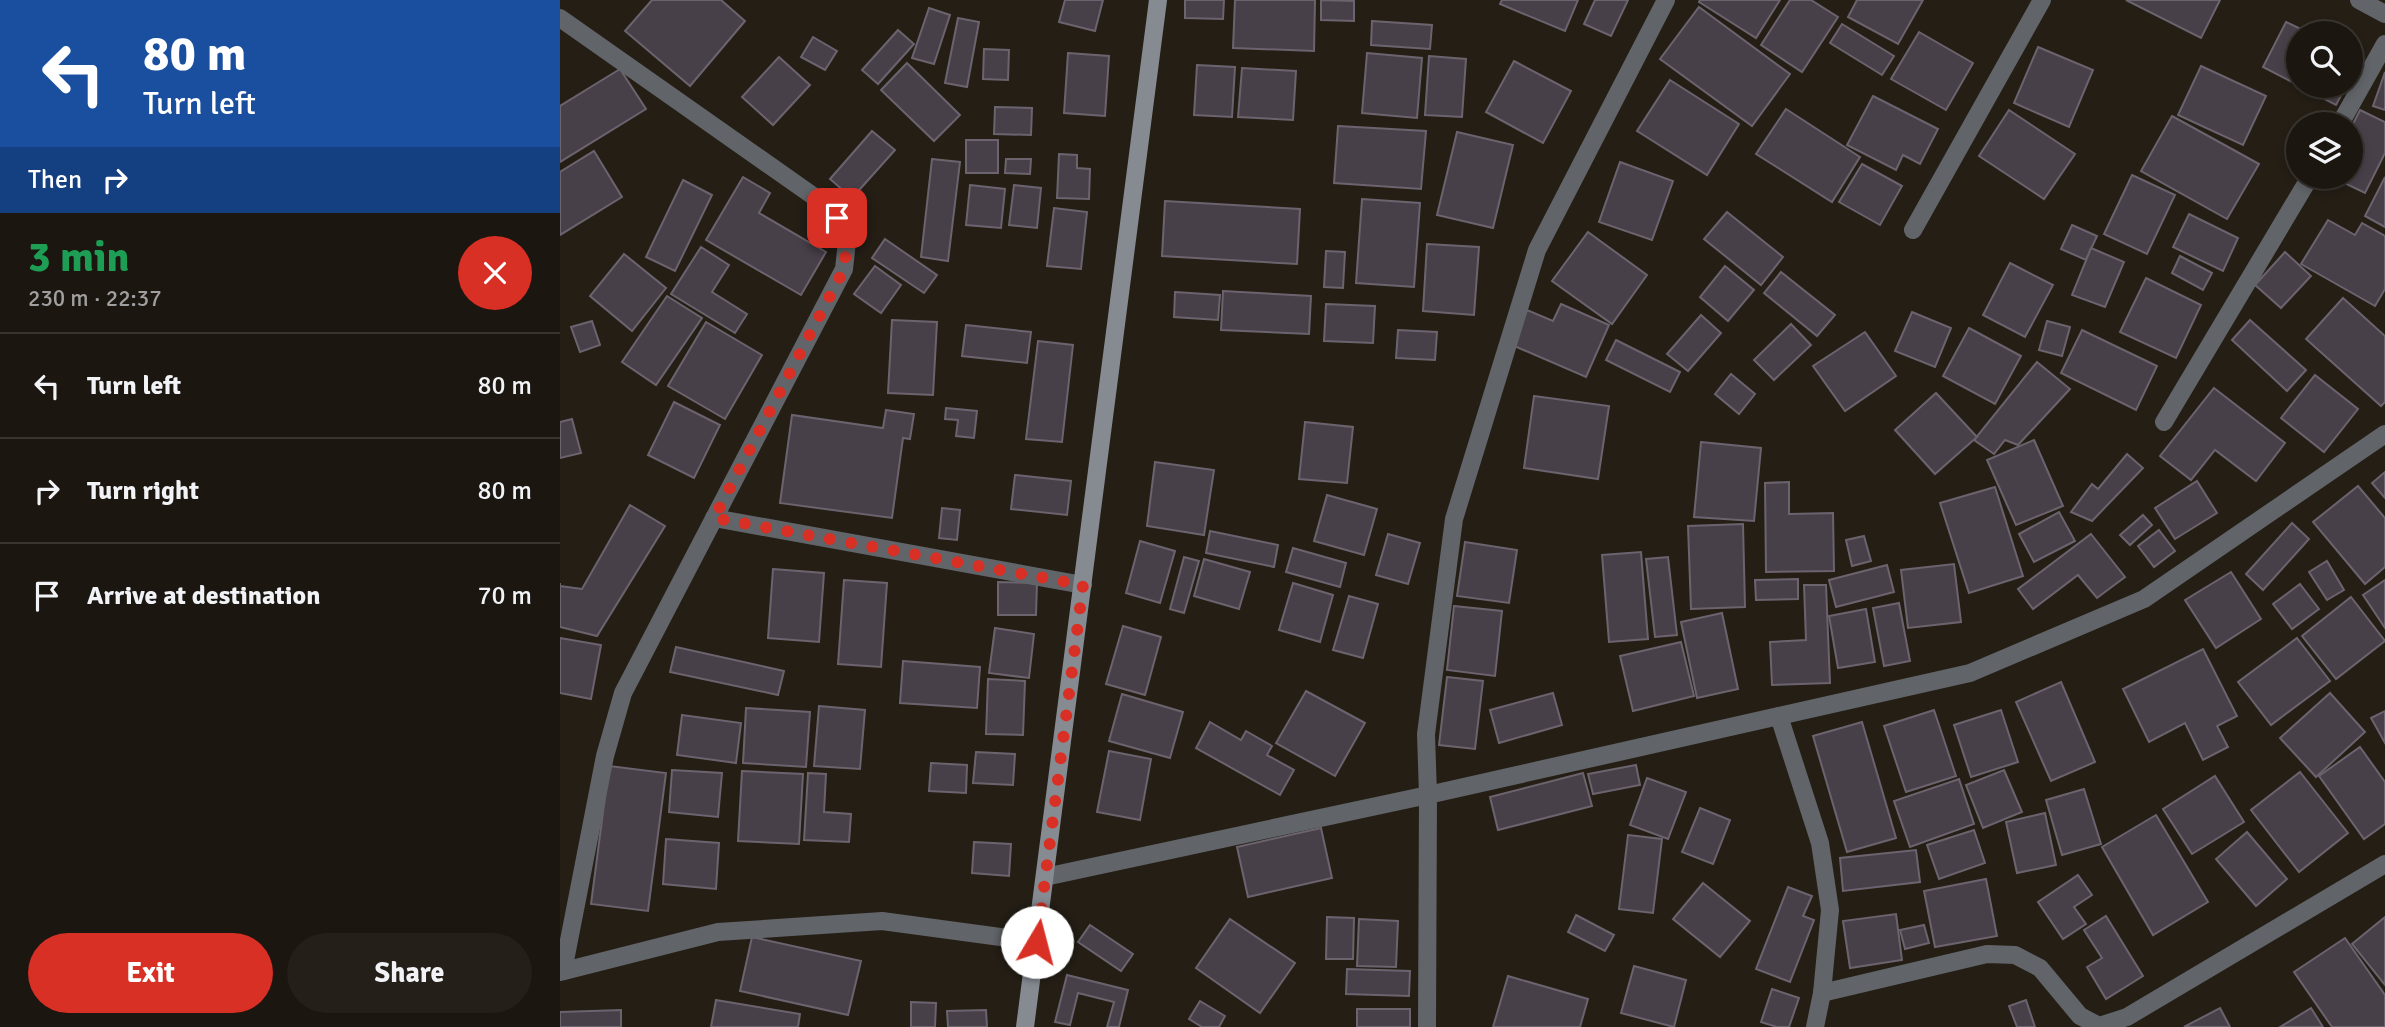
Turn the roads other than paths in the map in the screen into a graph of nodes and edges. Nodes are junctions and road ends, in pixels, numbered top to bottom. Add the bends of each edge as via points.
1 (1158, 0) edge
2 (1666, 0) edge
3 (2042, 0) edge
4 (2359, 0) edge
5 (2385, 14) edge
6 (560, 18) edge
7 (2385, 44) edge
8 (2347, 112) edge
9 (2303, 189) edge
10 (1913, 230) dead end
11 (2164, 422) dead end
12 (2385, 433) edge
13 (714, 518) junction
14 (1083, 585) junction
15 (1779, 716) junction
16 (1428, 795) junction
17 (2385, 864) edge
18 (1045, 877) junction
19 (1037, 942) junction
20 (561, 971) edge
21 (1822, 993) junction
22 (1025, 1027) edge
23 (1427, 1027) edge
24 (1815, 1027) edge

1 - 14 street
2 - 16 street via 1537,250 1454,519 1426,734
3 - 10 street
4 - 5 street
6 - 13 street via 826,205 848,232 844,269
7 - 8 street
9 - 11 street
12 - 15 street via 2144,599 1970,673
13 - 14 street
13 - 20 street via 623,693 605,756
14 - 18 street
15 - 16 street
15 - 21 street via 1819,843 1830,910
16 - 18 street
16 - 23 street
17 - 21 street via 2127,1017 2099,1026 2080,1016 2040,968 2015,955 1987,954
18 - 19 street
19 - 20 street via 882,921 718,932
19 - 22 street
21 - 24 street

